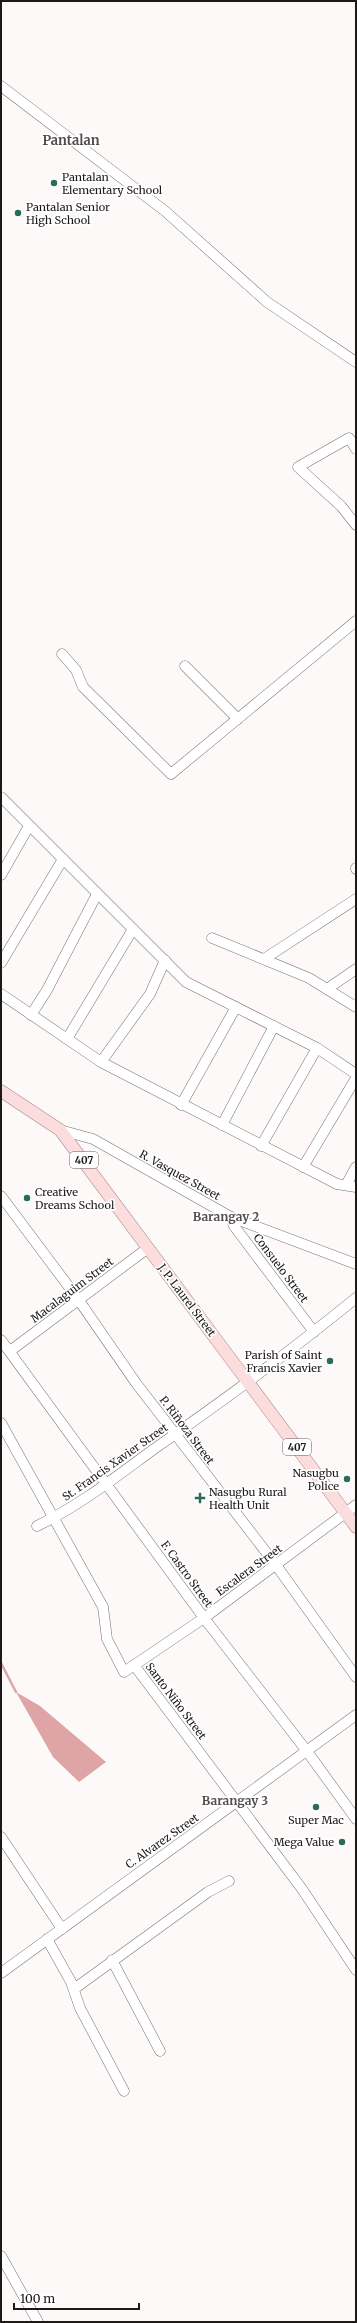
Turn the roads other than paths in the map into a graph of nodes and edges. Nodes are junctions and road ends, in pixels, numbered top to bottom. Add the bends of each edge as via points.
1 (1, 86) edge
2 (356, 362) edge
3 (356, 449) edge
4 (356, 525) edge
5 (356, 621) edge
6 (62, 654) dead end
7 (185, 666) dead end
8 (238, 719) junction
9 (1, 797) edge
10 (29, 826) junction
11 (63, 859) junction
12 (1, 875) edge
13 (98, 894) junction
14 (356, 899) edge
15 (133, 929) junction
16 (212, 938) dead end
17 (264, 959) junction
18 (165, 960) junction
19 (1, 963) edge
20 (356, 969) edge
21 (327, 989) junction
22 (1, 994) edge
23 (356, 1006) edge
24 (236, 1007) junction
25 (31, 1015) junction
26 (274, 1026) junction
27 (67, 1039) junction
28 (317, 1048) junction
29 (101, 1062) junction
30 (356, 1074) edge
31 (356, 1078) edge
32 (1, 1091) edge
33 (181, 1105) junction
34 (222, 1125) junction
35 (60, 1130) junction
36 (262, 1146) junction
37 (303, 1167) junction
38 (356, 1167) edge
39 (346, 1185) junction
40 (356, 1187) edge
41 (1, 1196) edge
42 (231, 1217) junction
43 (148, 1248) junction
44 (356, 1264) edge
45 (356, 1298) edge
46 (78, 1299) junction
47 (314, 1332) junction
48 (1, 1340) edge
49 (10, 1351) junction
50 (248, 1381) junction
51 (1, 1423) edge
52 (176, 1434) junction
53 (105, 1484) junction
54 (356, 1504) edge
55 (345, 1512) junction
56 (54, 1518) junction
57 (37, 1526) dead end
58 (356, 1527) edge
59 (276, 1565) junction
60 (204, 1618) junction
61 (134, 1665) junction
62 (356, 1677) edge
63 (356, 1715) edge
64 (306, 1750) junction
65 (238, 1802) junction
66 (356, 1819) edge
67 (1, 1837) edge
68 (229, 1881) dead end
69 (62, 1929) junction
70 (47, 1940) junction
71 (112, 1960) junction
72 (356, 1970) edge
73 (1, 1973) edge
74 (74, 1989) junction
75 (160, 2051) dead end
76 (124, 2091) dead end
77 (1, 2256) edge
78 (38, 2322) edge

1 - 2 street via 165,211 267,302
3 - 4 street via 349,438 298,467 341,506
5 - 8 street
6 - 8 street via 76,670 83,687 171,774
7 - 8 street
9 - 10 street
10 - 11 street
10 - 12 street
11 - 13 street
11 - 19 street
13 - 15 street
13 - 25 street
14 - 17 street
15 - 18 street
15 - 27 street
16 - 17 street
17 - 21 street via 309,978
18 - 24 street via 186,982
18 - 29 street via 150,994
20 - 21 street
21 - 23 street
22 - 25 street
24 - 26 street
24 - 33 street
25 - 27 street
26 - 28 street
26 - 34 street
27 - 29 street
28 - 30 street
28 - 36 street
29 - 33 street
31 - 37 street
32 - 35 main road, J. P. Laurel Street / 407
33 - 34 street
34 - 36 street
35 - 42 street, R. Vasquez Street via 93,1139
35 - 43 main road, J. P. Laurel Street / 407
36 - 37 street
37 - 39 street via 337,1184
38 - 39 street
39 - 40 street
41 - 46 street, P. Riñoza Street
42 - 44 street, R. Vasquez Street
42 - 47 street, Consuelo Street via 234,1226
43 - 46 street, Macalaguim Street
43 - 50 main road, J. P. Laurel Street / 407
45 - 47 street, St. Francis Xavier Street
46 - 49 street, Macalaguim Street
46 - 52 street, P. Riñoza Street via 136,1383
47 - 50 street, St. Francis Xavier Street
48 - 49 street, F. Castro Street
49 - 53 street, F. Castro Street
50 - 52 street, St. Francis Xavier Street
50 - 55 main road, J. P. Laurel Street / 407
51 - 56 street, Santo Niño Street
52 - 53 street, St. Francis Xavier Street
52 - 59 street, P. Riñoza Street
53 - 56 street, St. Francis Xavier Street
53 - 60 street, F. Castro Street
54 - 55 street, Escalera Street
55 - 58 main road, J. P. Laurel Street / 407
55 - 59 street, Escalera Street
56 - 57 street, St. Francis Xavier Street
56 - 61 street, Santo Niño Street via 103,1607 107,1639 124,1672
59 - 60 street, Escalera Street
59 - 62 street, P. Riñoza Street
60 - 61 street, Escalera Street
60 - 64 street, F. Castro Street
61 - 65 street, Santo Niño Street
63 - 64 street, C. Alvarez Street
64 - 65 street, C. Alvarez Street
64 - 66 street, F. Castro Street
65 - 69 street, C. Alvarez Street
65 - 72 street, Santo Niño Street via 302,1889
67 - 69 street
68 - 71 street via 208,1892
69 - 70 street, C. Alvarez Street
70 - 73 street, C. Alvarez Street
70 - 74 street via 62,1963
71 - 74 street
71 - 75 street
74 - 76 street via 80,2008
77 - 78 street

